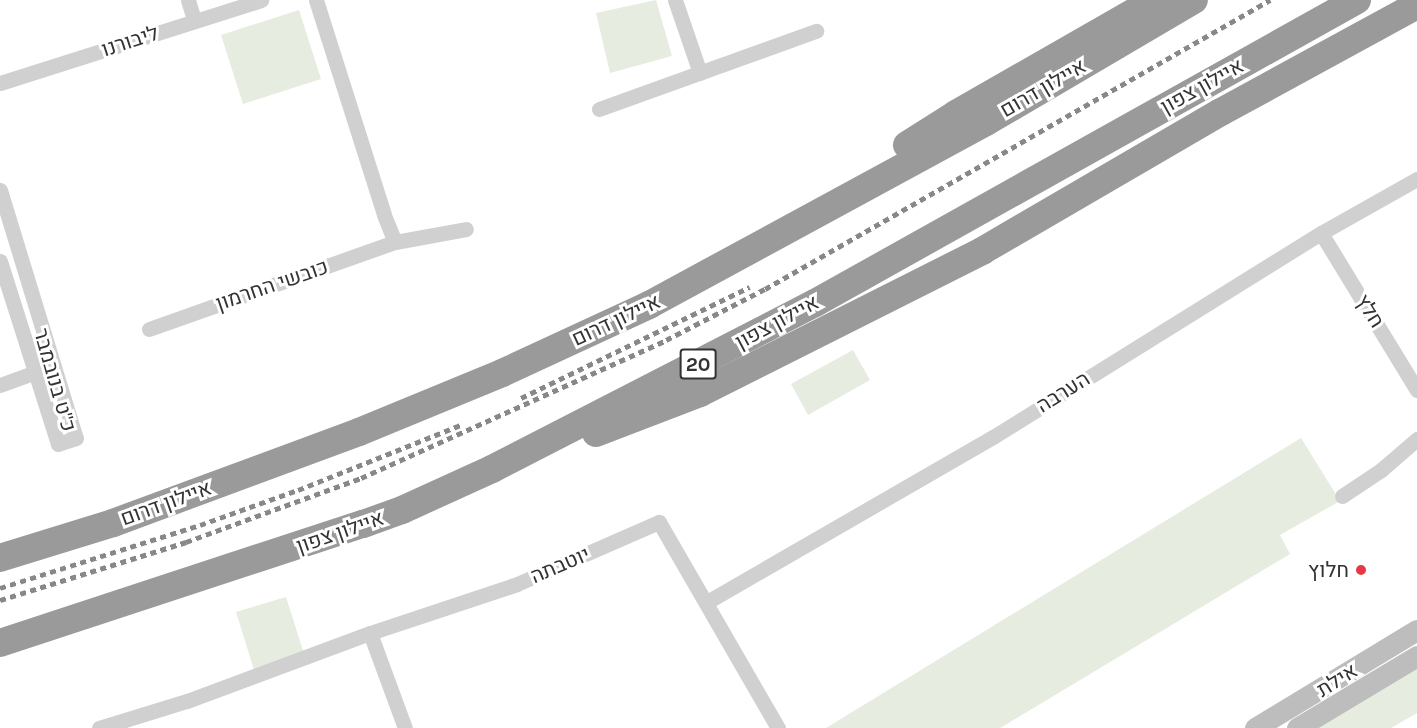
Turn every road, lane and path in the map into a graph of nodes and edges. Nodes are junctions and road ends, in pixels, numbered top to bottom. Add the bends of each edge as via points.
1 (188, 0) edge
2 (261, 0) edge
3 (316, 0) edge
4 (675, 0) edge
5 (1155, 0) edge
6 (1194, 0) edge
7 (1357, 0) edge
8 (1417, 4) edge
9 (194, 20) junction
10 (816, 31) dead end
11 (700, 73) junction
12 (0, 83) edge
13 (599, 109) dead end
14 (1417, 179) edge
15 (0, 190) edge
16 (466, 229) dead end
17 (1321, 233) junction
18 (395, 242) junction
19 (0, 261) edge
20 (719, 267) junction
21 (150, 329) dead end
22 (33, 374) junction
23 (0, 386) edge
24 (1417, 390) edge
25 (1417, 439) edge
26 (492, 468) junction
27 (1342, 496) dead end
28 (0, 558) edge
29 (707, 602) junction
30 (1417, 630) edge
31 (370, 633) junction
32 (0, 643) edge
33 (1417, 656) edge
34 (109, 726) edge
35 (405, 728) edge
36 (778, 728) edge
37 (1256, 728) edge
38 (1297, 728) edge

1 - 9 street
2 - 9 street, ליבורנו
3 - 18 street
4 - 11 street
5 - 20 highway via 956,114
6 - 20 highway, איילון דרום via 986,122
7 - 26 highway, איילון צפון / 20 via 815,303
8 - 26 highway via 982,251 789,350 700,393
9 - 12 street, ליבורנו
10 - 11 street
11 - 13 street
14 - 17 street, הערבה
15 - 22 street, כ"ט בנובמבר via 76,438 58,444
16 - 18 street, כובשי החרמון
17 - 24 street, חלץ
17 - 29 street, הערבה via 993,437
18 - 21 street, כובשי החרמון
19 - 22 street, כ"ט בנובמבר
20 - 28 highway, איילון דרום via 649,305 502,373 370,427 113,523
22 - 23 street
25 - 27 street
26 - 32 highway, איילון צפון / 20 via 402,510 352,528
29 - 31 street, יוטבתה via 659,522 517,584
29 - 36 street
30 - 37 street, אילת
31 - 34 street, יוטבתה
31 - 35 street
33 - 38 street, אילת

